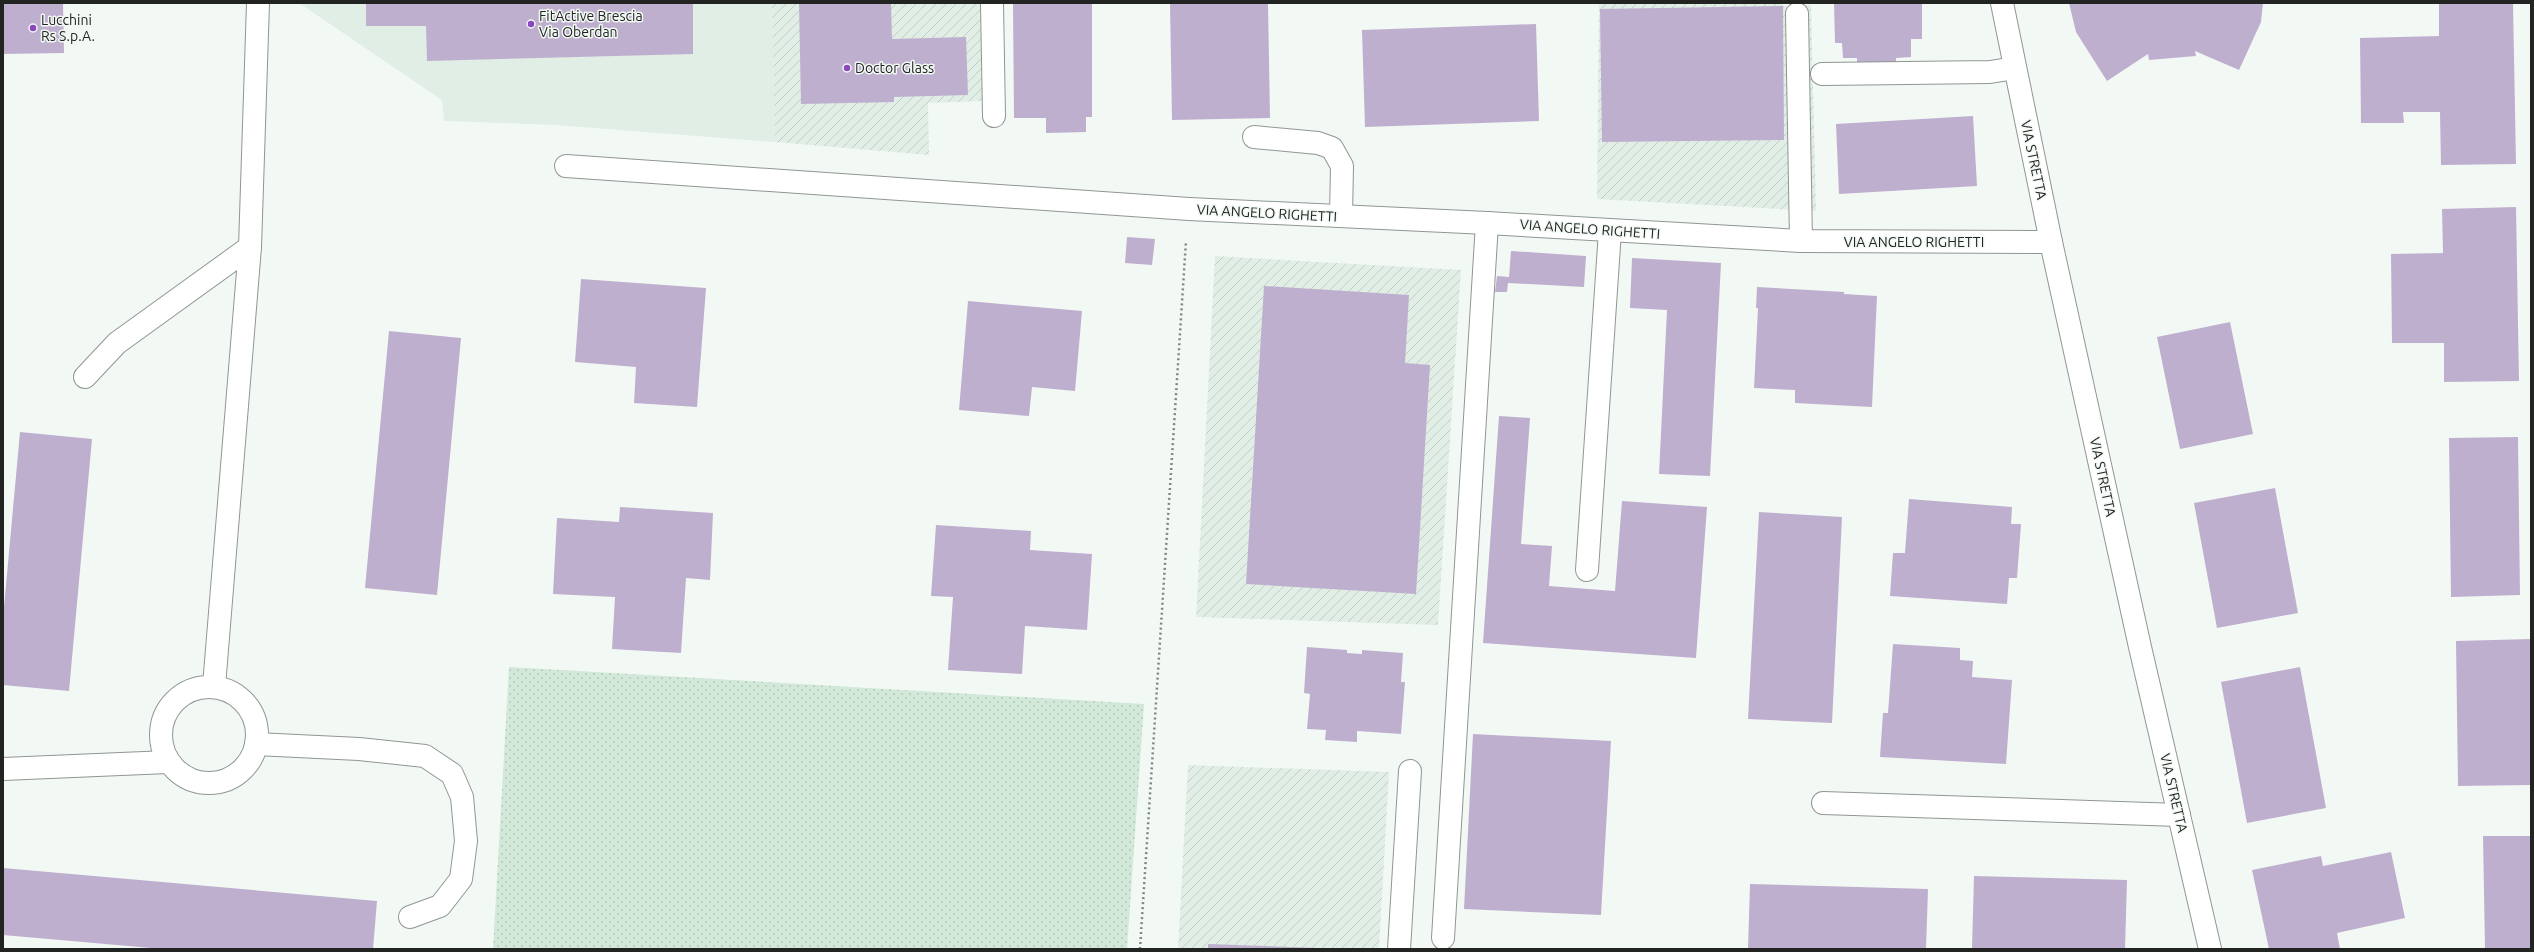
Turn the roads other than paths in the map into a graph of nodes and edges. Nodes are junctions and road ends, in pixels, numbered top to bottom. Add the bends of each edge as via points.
1 (258, 3) edge
2 (992, 3) edge
3 (2002, 3) edge
4 (1797, 14) dead end
5 (2015, 68) junction
6 (1822, 74) dead end
7 (994, 116) dead end
8 (1254, 137) dead end
9 (566, 166) dead end
10 (1342, 216) junction
11 (1487, 223) junction
12 (1610, 231) junction
13 (1801, 241) junction
14 (2051, 242) junction
15 (250, 247) junction
16 (85, 377) dead end
17 (1587, 570) dead end
18 (214, 686) junction
19 (256, 744) junction
20 (168, 762) junction
21 (3, 769) edge
22 (1410, 771) dead end
23 (1823, 803) dead end
24 (2179, 815) junction
25 (410, 917) dead end
26 (1443, 938) dead end
27 (1399, 949) edge
28 (2210, 949) edge

1 - 15 street
2 - 7 street
3 - 5 street, VIA STRETTA
4 - 13 street
5 - 6 street via 1990,72
5 - 14 street, VIA STRETTA
8 - 10 street via 1318,143 1332,148 1342,166
9 - 10 street, VIA ANGELO RIGHETTI via 1189,209
10 - 11 street, VIA ANGELO RIGHETTI
11 - 12 street, VIA ANGELO RIGHETTI
11 - 26 street
12 - 13 street, VIA ANGELO RIGHETTI
12 - 17 street
13 - 14 street, VIA ANGELO RIGHETTI
14 - 24 street, VIA STRETTA
15 - 16 street via 117,343
15 - 18 street
18 - 19 street via 235,693 250,708 258,729
18 - 20 street via 192,689 174,701 162,720 160,742
19 - 20 street via 256,750 244,769 226,781 204,784 197,782 183,777
19 - 25 street via 359,749 425,756 452,774 462,797 466,841 461,879 440,906
20 - 21 street
22 - 27 street
23 - 24 street
24 - 28 street, VIA STRETTA

